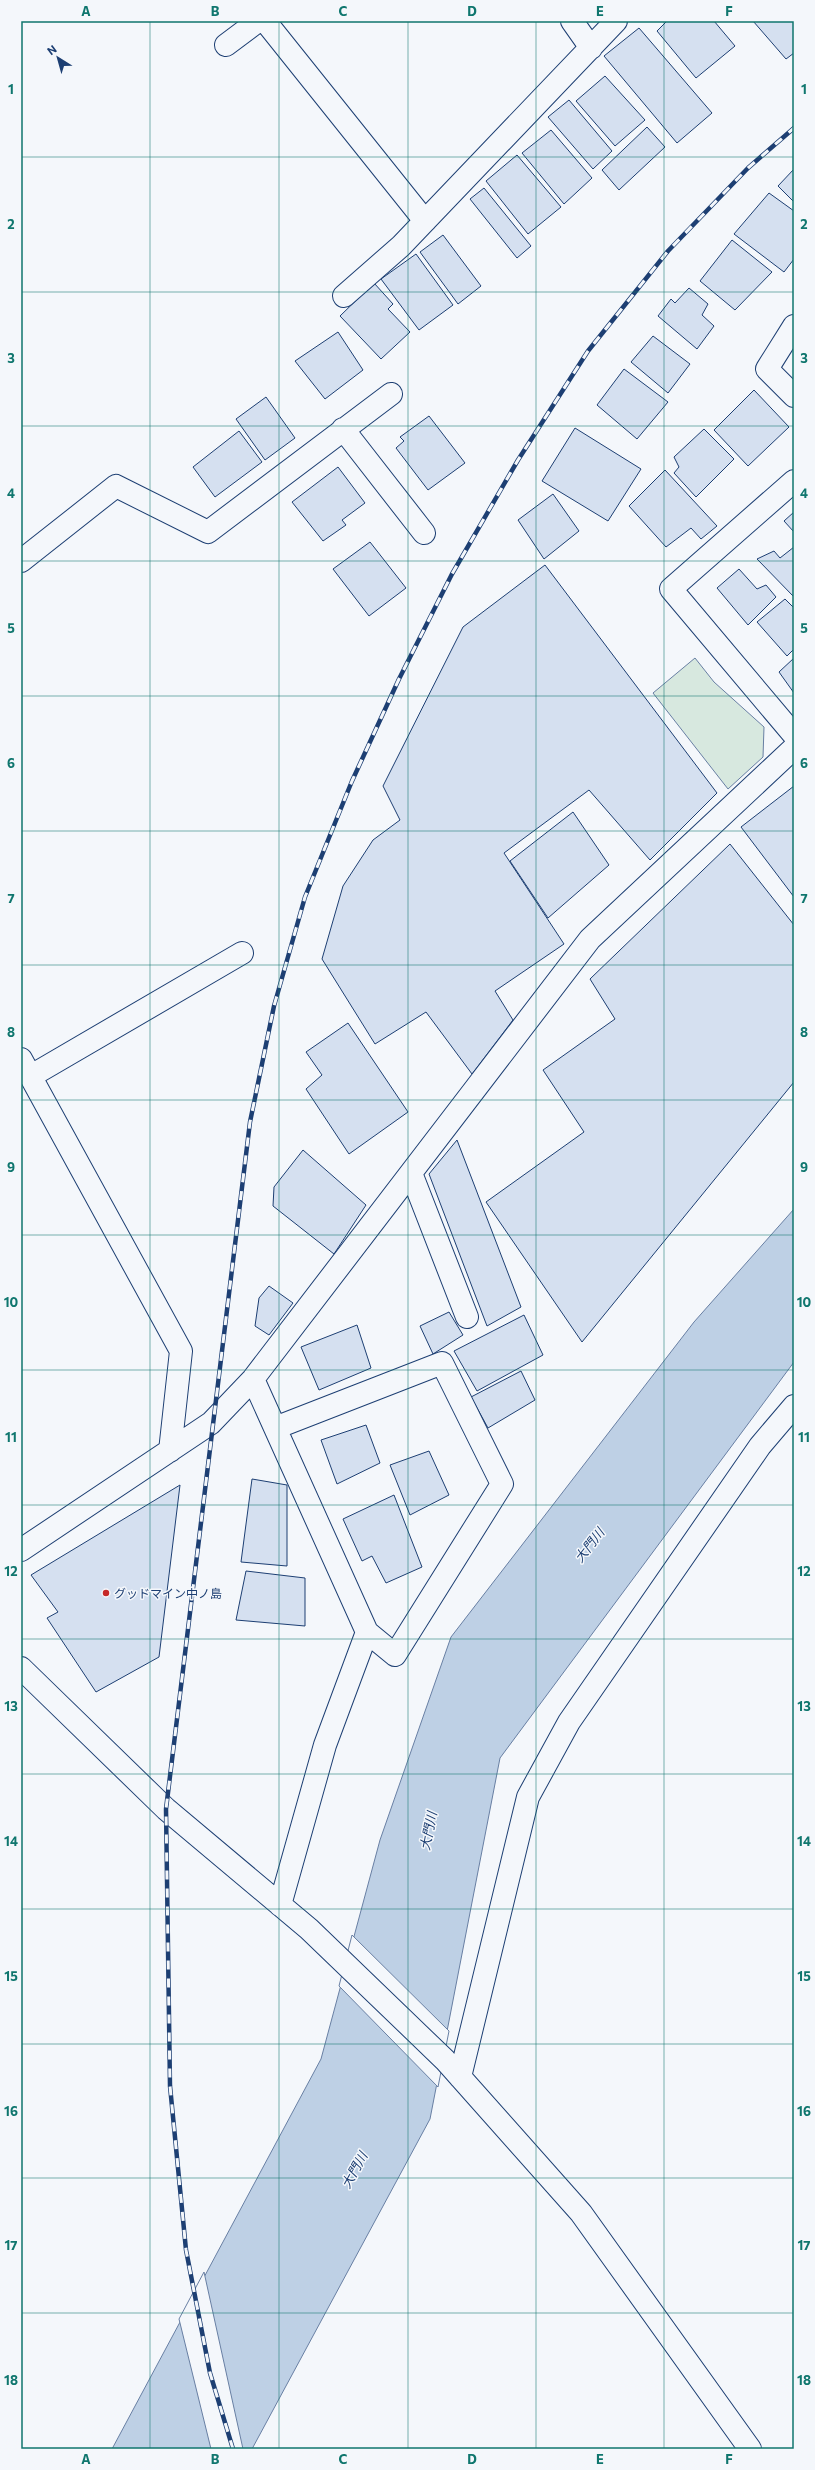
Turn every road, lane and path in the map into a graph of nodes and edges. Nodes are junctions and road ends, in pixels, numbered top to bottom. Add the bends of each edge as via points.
1 (258, 21) edge
2 (264, 21) edge
3 (572, 21) edge
4 (616, 21) edge
5 (226, 45) dead end
6 (591, 48) junction
7 (425, 221) junction
8 (344, 296) dead end
9 (794, 326) edge
10 (390, 394) dead end
11 (794, 396) edge
12 (343, 429) junction
13 (794, 481) edge
14 (424, 533) dead end
15 (21, 561) edge
16 (794, 736) edge
17 (794, 748) edge
18 (242, 953) dead end
19 (26, 1068) edge
20 (410, 1173) junction
21 (467, 1317) dead end
22 (252, 1379) junction
23 (794, 1406) edge
24 (275, 1428) junction
25 (170, 1451) junction
26 (21, 1550) edge
27 (367, 1632) junction
28 (21, 1668) edge
29 (280, 1905) junction
30 (460, 2078) junction
31 (750, 2449) edge

1 - 5 street
2 - 7 street
3 - 6 street
4 - 6 street
6 - 7 street
7 - 8 street via 401,246
9 - 11 street via 766,369
10 - 12 street
12 - 14 street
12 - 15 street via 208,532 116,486
13 - 16 street via 672,588
17 - 20 street via 590,939
18 - 19 street
19 - 25 street via 181,1351
20 - 21 street
20 - 22 street
22 - 24 street
22 - 25 street via 211,1423
23 - 30 street via 760,1446 569,1722 528,1797
24 - 27 street
24 - 27 street via 442,1363 502,1484 395,1655
25 - 26 street
27 - 29 street via 324,1744
28 - 29 street via 166,1809
29 - 30 street via 309,1929 445,2060
30 - 31 street via 581,2213

